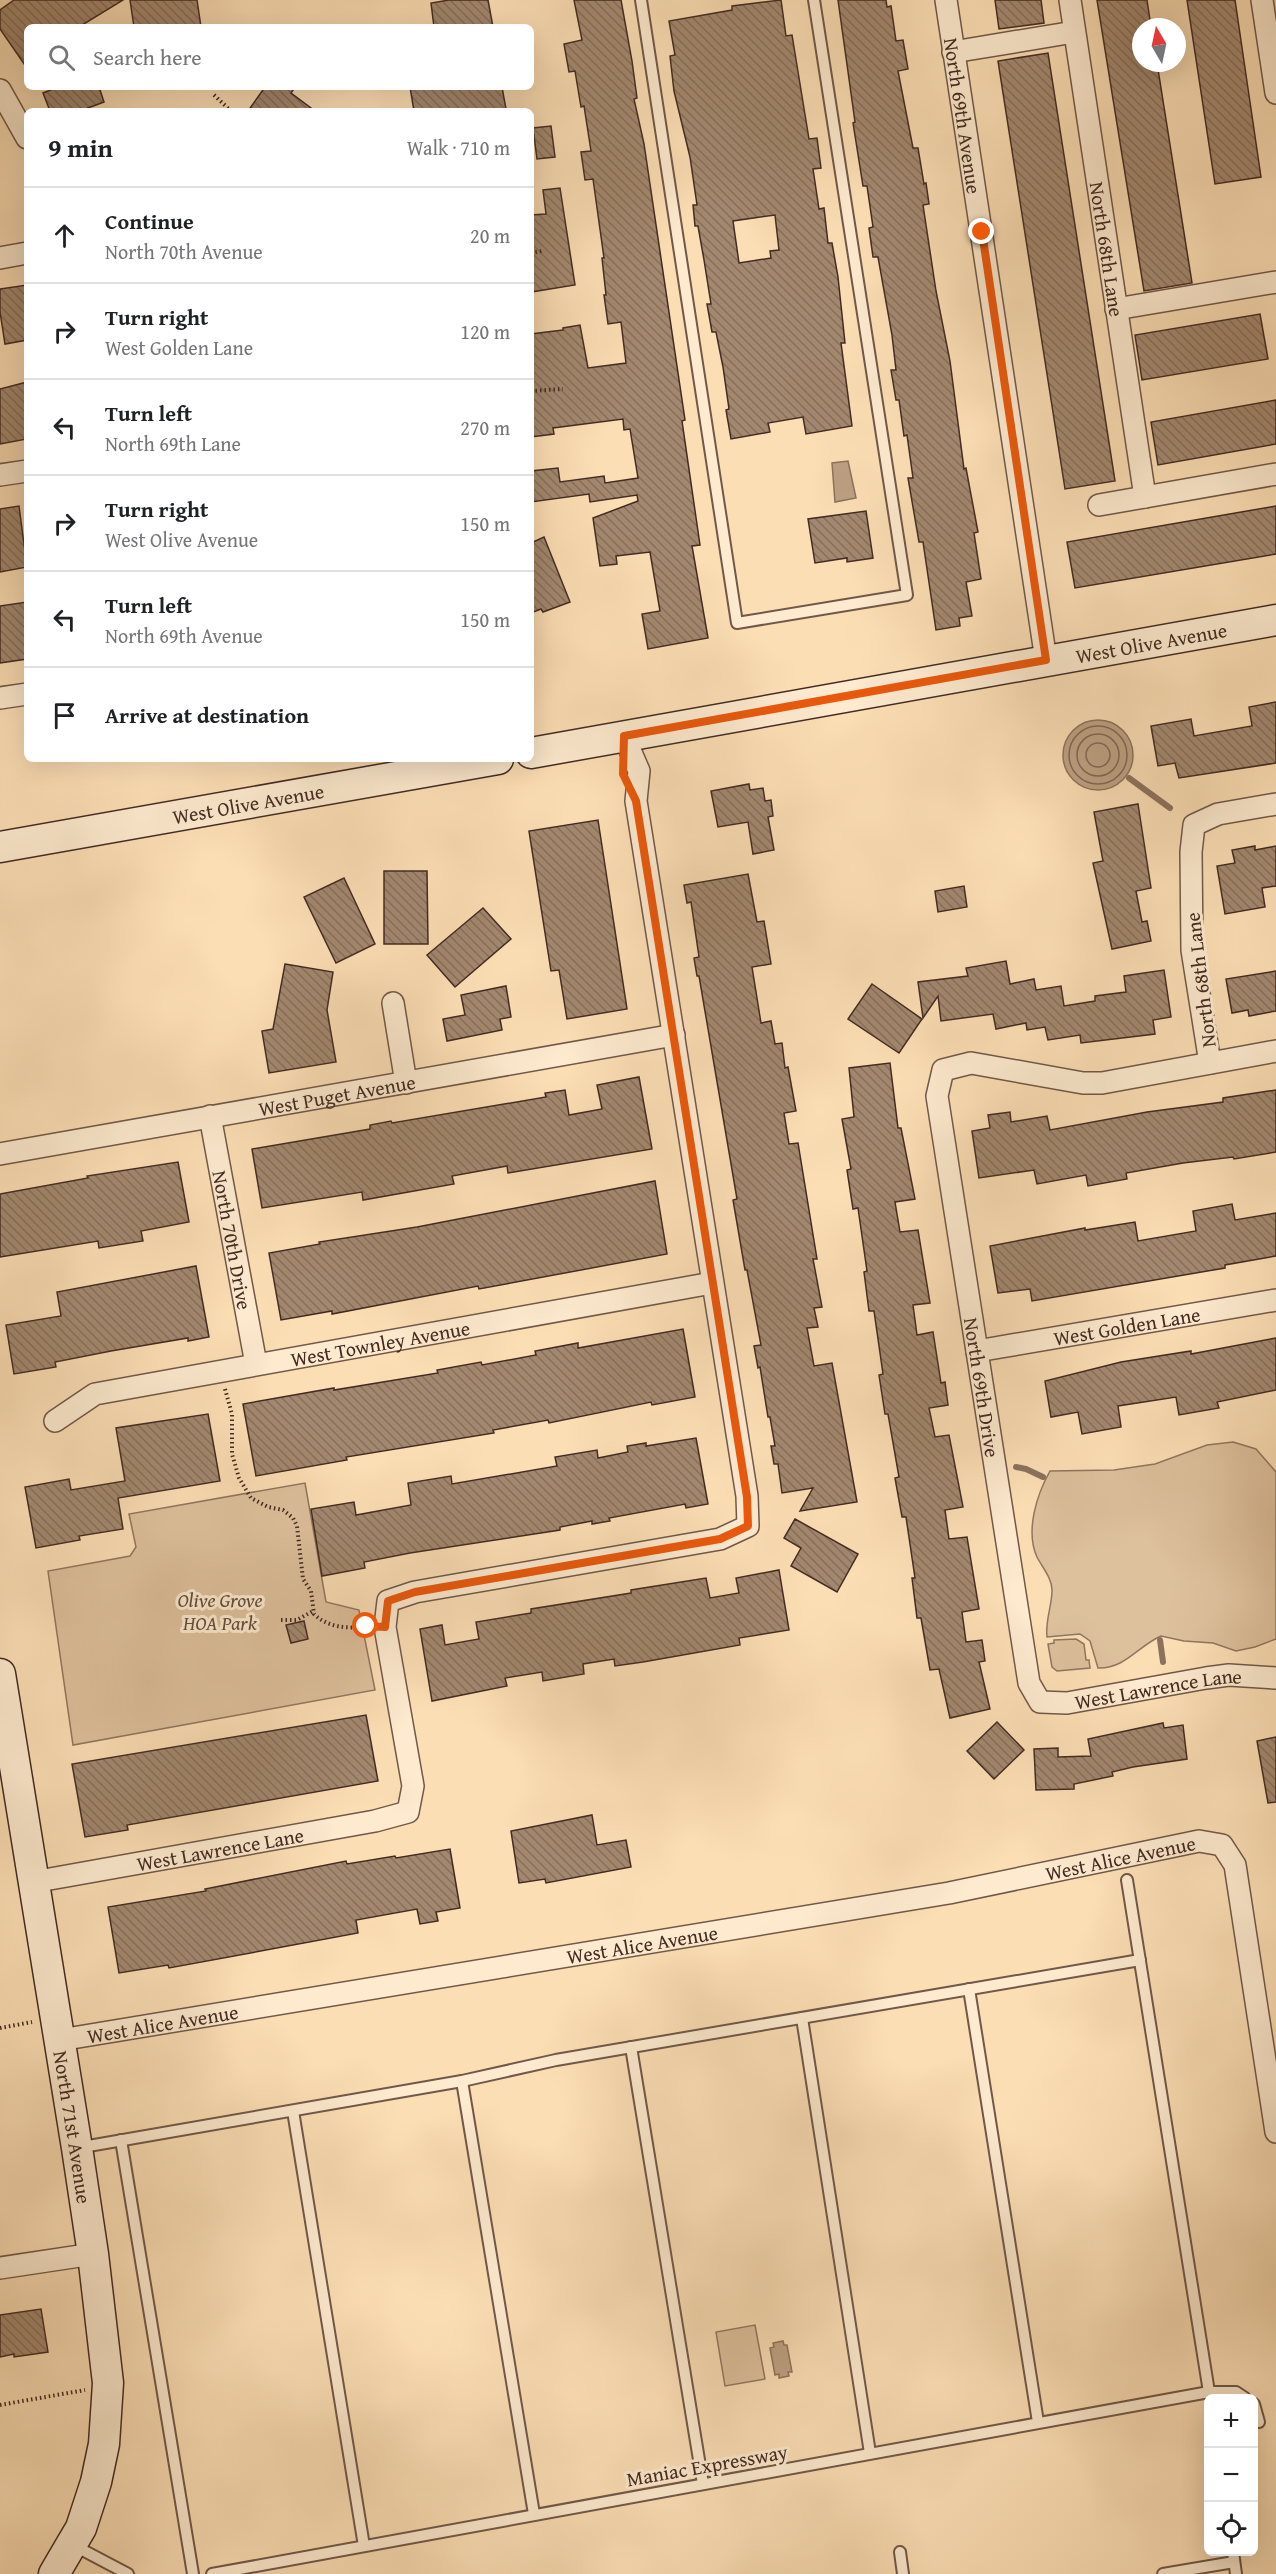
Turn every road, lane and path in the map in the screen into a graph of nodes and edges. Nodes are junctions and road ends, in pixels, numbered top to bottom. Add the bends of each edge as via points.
1 (814, 0) edge
2 (946, 0) edge
3 (1070, 0) edge
4 (1262, 0) edge
5 (645, 1) edge
6 (1074, 33) junction
7 (953, 52) junction
8 (0, 90) edge
9 (1276, 93) edge
10 (214, 95) dead end
11 (228, 108) edge
12 (24, 133) edge
13 (542, 251) dead end
14 (534, 252) edge
15 (24, 254) edge
16 (0, 258) edge
17 (1276, 282) edge
18 (1116, 309) junction
19 (563, 389) dead end
20 (534, 391) edge
21 (24, 471) edge
22 (1276, 474) edge
23 (0, 475) edge
24 (1145, 497) junction
25 (1099, 505) dead end
26 (1276, 620) edge
27 (1046, 660) junction
28 (24, 694) edge
29 (0, 698) edge
30 (624, 736) junction
31 (534, 752) edge
32 (481, 762) edge
33 (1276, 804) edge
34 (0, 847) edge
35 (393, 1003) dead end
36 (674, 1035) junction
37 (1276, 1051) edge
38 (1210, 1063) junction
39 (406, 1083) junction
40 (210, 1116) junction
41 (0, 1154) edge
42 (712, 1283) junction
43 (1276, 1300) edge
44 (977, 1351) junction
45 (256, 1364) junction
46 (220, 1371) junction
47 (55, 1420) dead end
48 (312, 1611) junction
49 (281, 1620) dead end
50 (385, 1627) junction
51 (0, 1674) edge
52 (1276, 1678) edge
53 (1040, 1702) joint
54 (1127, 1880) dead end
55 (33, 1882) junction
56 (1140, 1960) junction
57 (969, 1989) junction
58 (802, 2018) junction
59 (0, 2028) edge
60 (58, 2029) junction
61 (631, 2047) junction
62 (462, 2081) junction
63 (293, 2111) junction
64 (1276, 2132) edge
65 (121, 2140) junction
66 (77, 2148) junction
67 (93, 2254) junction
68 (0, 2268) edge
69 (108, 2389) junction
70 (1209, 2391) junction
71 (1239, 2394) edge
72 (0, 2406) edge
73 (1258, 2418) edge
74 (1038, 2422) junction
75 (1259, 2422) dead end
76 (870, 2453) junction
77 (703, 2484) junction
78 (534, 2514) junction
79 (73, 2545) junction
80 (364, 2546) junction
81 (900, 2552) dead end
82 (1234, 2557) edge
83 (54, 2574) edge
84 (128, 2574) edge
85 (193, 2574) edge
86 (212, 2574) edge
87 (903, 2574) edge
88 (1163, 2574) edge
89 (1236, 2574) edge

1 - 5 lane via 907,595 737,623
2 - 7 street, North 69th Avenue
3 - 6 street, North 68th Lane
4 - 9 street
6 - 7 street
6 - 18 street, North 68th Lane
7 - 27 street, North 69th Avenue
8 - 12 street
10 - 11 path
13 - 14 path
15 - 16 street
17 - 18 street
18 - 24 street, North 68th Lane
19 - 20 path
21 - 23 street
22 - 24 street
24 - 25 street
26 - 27 main road, West Olive Avenue
27 - 30 main road, West Olive Avenue
28 - 29 street
30 - 31 main road, West Olive Avenue
30 - 36 street via 623,774 636,801
32 - 34 main road, West Olive Avenue
33 - 38 street, North 68th Lane via 1218,814 1194,825 1192,950
35 - 39 street
36 - 39 street, West Puget Avenue
36 - 42 street
37 - 38 street
38 - 44 street, North 69th Drive via 1092,1083 971,1063 944,1070 937,1096
39 - 40 street, West Puget Avenue
40 - 41 street, West Puget Avenue
40 - 45 street, North 70th Drive
42 - 45 street, West Townley Avenue
42 - 50 street via 747,1497 748,1526 720,1539 415,1592 388,1601
43 - 44 street, West Golden Lane
44 - 53 street, North 69th Drive via 1029,1683
45 - 46 street, West Townley Avenue
46 - 47 street, West Townley Avenue via 95,1394
46 - 48 path via 232,1414 232,1454 239,1478 251,1498 293,1518 303,1579 311,1591
48 - 49 path via 297,1620
48 - 50 path via 336,1626
50 - 55 street, West Lawrence Lane via 413,1786 408,1812
51 - 55 main road, North 71st Avenue
52 - 53 street, West Lawrence Lane via 1218,1677 1066,1703
54 - 56 lane
55 - 60 main road, North 71st Avenue
56 - 57 lane
56 - 70 lane
57 - 58 lane
57 - 74 lane
58 - 61 lane
58 - 76 lane
59 - 60 path
60 - 64 street, West Alice Avenue via 949,1893 1199,1841 1222,1845 1234,1866
60 - 66 main road, North 71st Avenue
61 - 62 lane
61 - 77 lane
62 - 63 lane
62 - 78 lane
63 - 65 lane
63 - 80 lane
65 - 66 lane
65 - 85 lane
66 - 67 main road, North 71st Avenue
67 - 68 street
67 - 69 main road, North 71st Avenue
69 - 72 path
69 - 79 main road, North 71st Avenue via 101,2464 88,2511
70 - 71 lane, Maniac Expressway
70 - 74 lane, Maniac Expressway
73 - 75 lane
74 - 76 lane, Maniac Expressway
76 - 77 lane, Maniac Expressway
77 - 78 lane, Maniac Expressway
78 - 80 lane, Maniac Expressway
79 - 83 main road, North 71st Avenue
79 - 84 lane
80 - 86 lane, Maniac Expressway
81 - 87 lane
82 - 88 lane
82 - 89 lane

